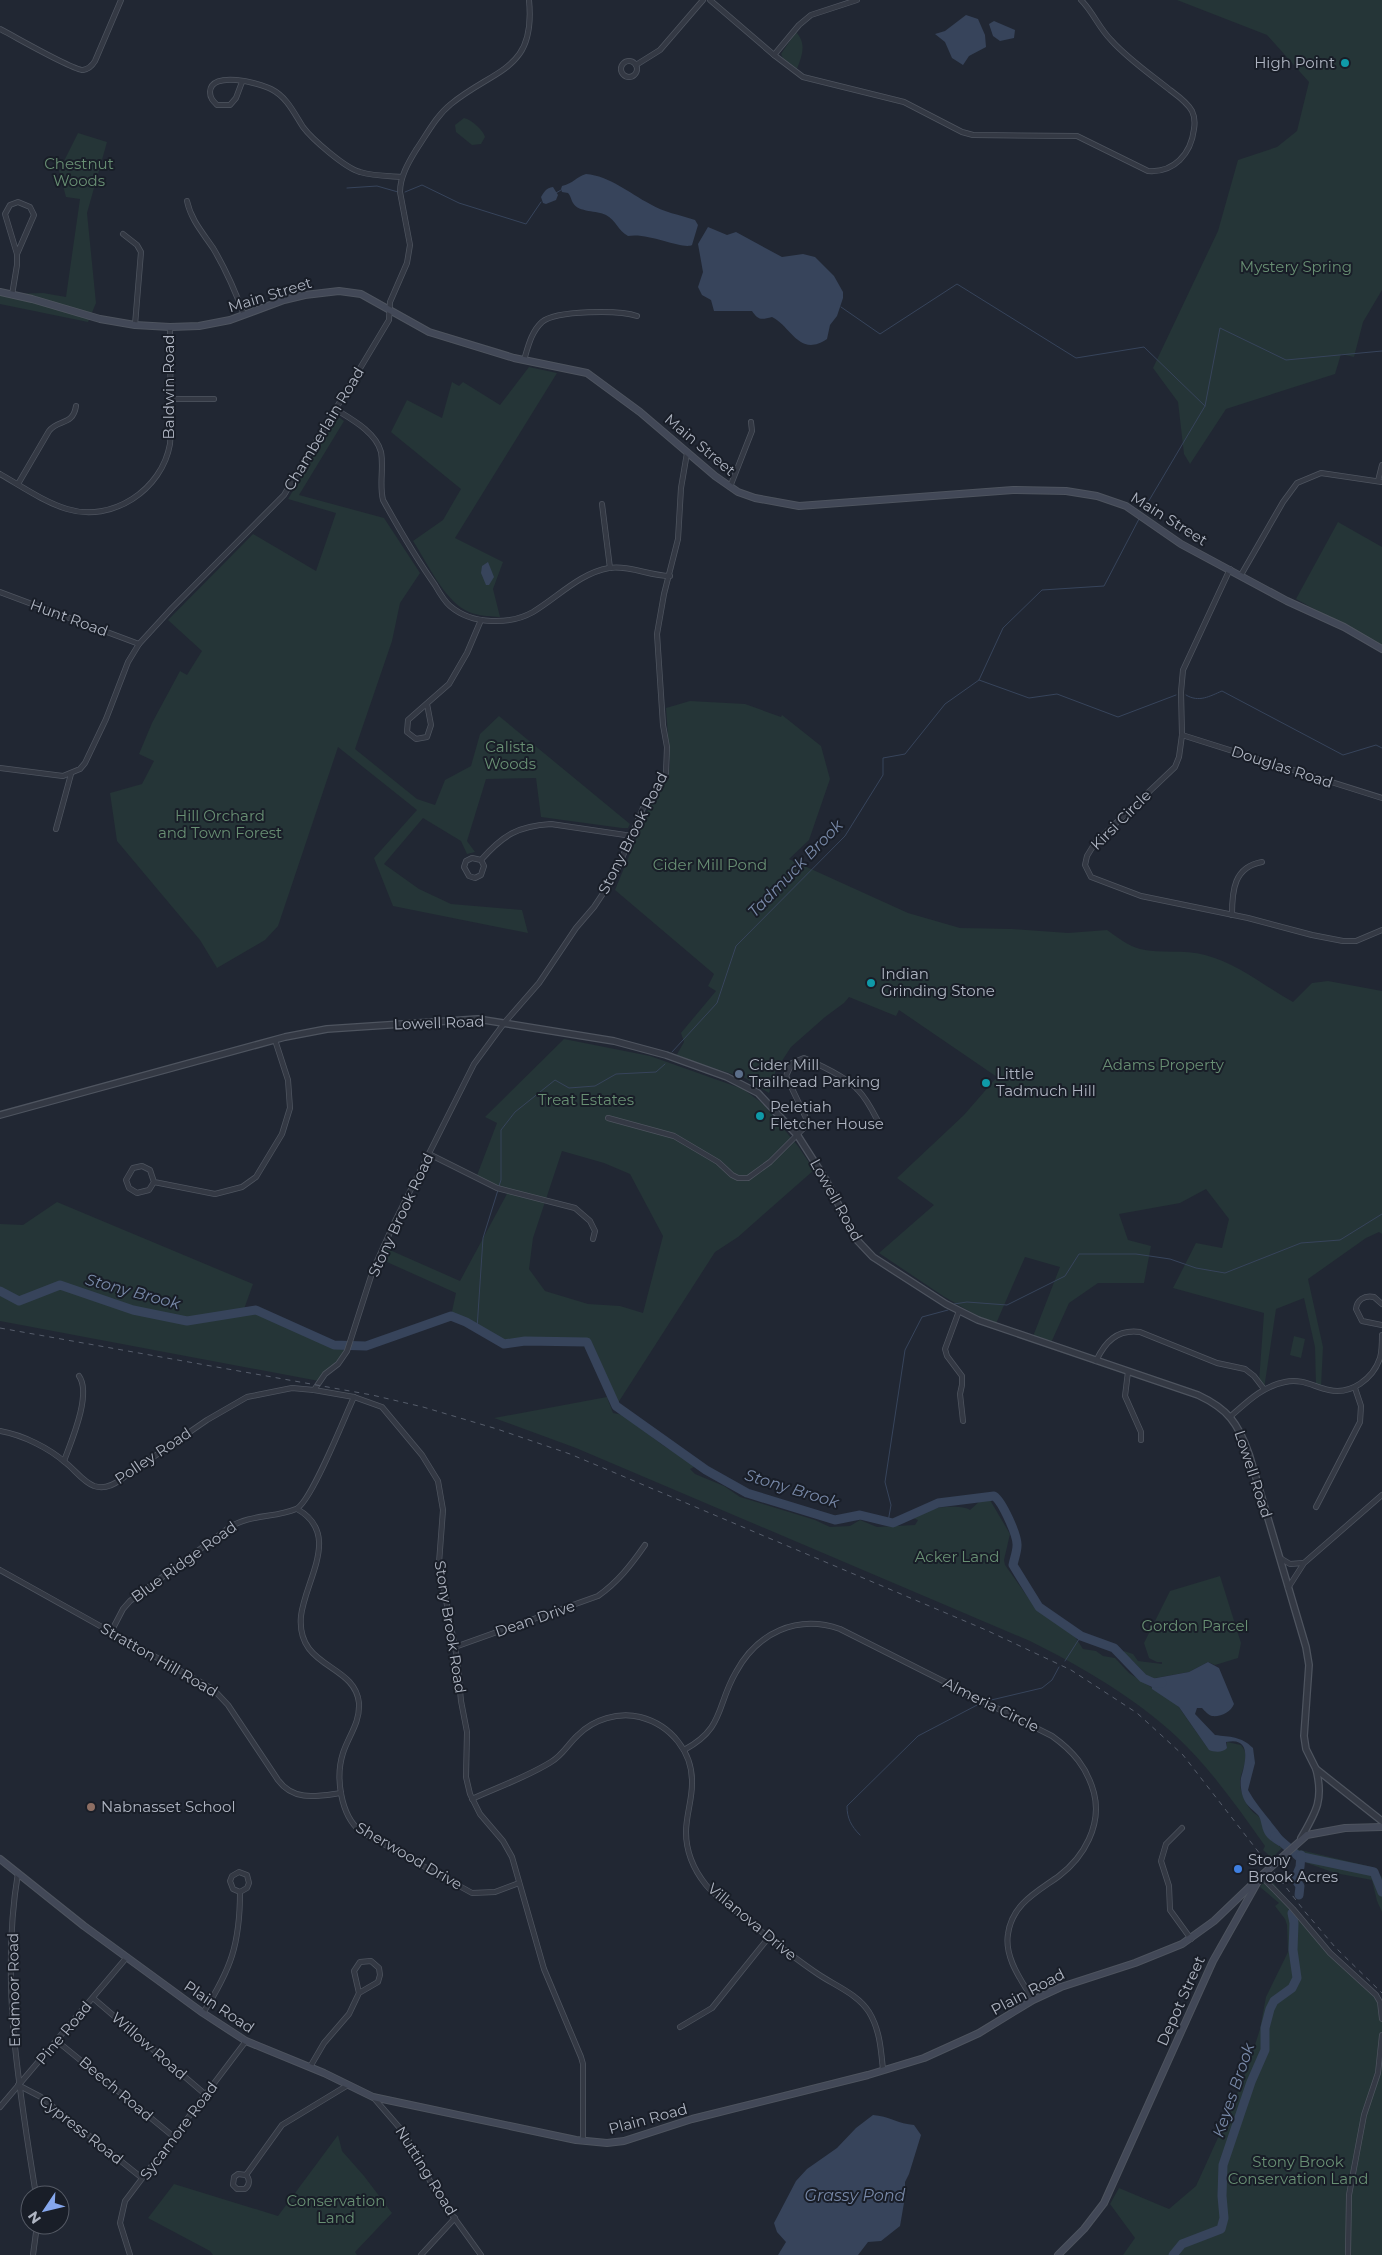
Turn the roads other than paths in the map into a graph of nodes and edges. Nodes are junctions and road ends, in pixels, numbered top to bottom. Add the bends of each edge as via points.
1 (120, 0) edge
2 (530, 0) edge
3 (703, 0) edge
4 (710, 0) edge
5 (857, 0) edge
6 (1081, 0) edge
7 (0, 29) edge
8 (774, 55) junction
9 (636, 65) dead end
10 (242, 82) junction
11 (402, 177) junction
12 (187, 201) dead end
13 (123, 234) dead end
14 (17, 254) junction
15 (0, 292) edge
16 (12, 295) junction
17 (390, 309) junction
18 (244, 315) junction
19 (637, 316) dead end
20 (135, 325) junction
21 (170, 327) junction
22 (524, 360) junction
23 (171, 399) junction
24 (214, 399) dead end
25 (76, 406) dead end
26 (335, 409) junction
27 (751, 422) dead end
28 (687, 453) junction
29 (1382, 465) edge
30 (0, 474) edge
31 (1380, 482) edge
32 (18, 484) junction
33 (730, 487) junction
34 (602, 504) dead end
35 (610, 568) junction
36 (1230, 569) junction
37 (1241, 575) junction
38 (670, 576) junction
39 (0, 592) edge
40 (481, 620) junction
41 (139, 644) junction
42 (1382, 649) edge
43 (428, 704) junction
44 (1182, 735) junction
45 (0, 768) edge
46 (72, 774) junction
47 (1382, 798) edge
48 (56, 829) dead end
49 (632, 836) junction
50 (481, 860) junction
51 (1262, 862) dead end
52 (1232, 915) junction
53 (1382, 930) edge
54 (505, 1022) junction
55 (275, 1040) junction
56 (0, 1115) edge
57 (608, 1118) dead end
58 (881, 1127) dead end
59 (798, 1136) junction
60 (429, 1154) junction
61 (154, 1182) junction
62 (593, 1239) dead end
63 (1382, 1304) edge
64 (959, 1311) junction
65 (1382, 1325) edge
66 (1382, 1336) edge
67 (1096, 1361) junction
68 (1128, 1372) junction
69 (79, 1376) dead end
70 (1355, 1388) junction
71 (314, 1390) junction
72 (1264, 1390) junction
73 (354, 1397) junction
74 (1230, 1416) junction
75 (963, 1421) dead end
76 (0, 1431) edge
77 (1141, 1440) dead end
78 (64, 1462) junction
79 (1381, 1497) edge
80 (1316, 1507) dead end
81 (298, 1509) junction
82 (645, 1545) dead end
83 (1279, 1557) junction
84 (1304, 1563) junction
85 (0, 1570) edge
86 (1288, 1588) junction
87 (110, 1632) junction
88 (455, 1647) junction
89 (684, 1750) junction
90 (1316, 1769) junction
91 (341, 1793) junction
92 (472, 1799) junction
93 (1382, 1820) edge
94 (1182, 1828) dead end
95 (1382, 1828) edge
96 (1301, 1838) junction
97 (0, 1859) edge
98 (18, 1873) junction
99 (1261, 1876) junction
100 (519, 1883) junction
101 (240, 1892) junction
102 (769, 1937) junction
103 (1191, 1938) junction
104 (127, 1957) junction
105 (359, 1993) junction
106 (93, 1998) junction
107 (1033, 2000) junction
108 (203, 2013) junction
109 (1382, 2019) edge
110 (680, 2027) dead end
111 (1382, 2035) edge
112 (57, 2040) junction
113 (246, 2041) junction
114 (310, 2067) junction
115 (883, 2070) junction
116 (348, 2085) junction
117 (18, 2086) junction
118 (0, 2095) edge
119 (206, 2095) junction
120 (372, 2097) junction
121 (6, 2100) junction
122 (389, 2101) junction
123 (0, 2107) edge
124 (386, 2112) junction
125 (174, 2137) junction
126 (583, 2141) junction
127 (246, 2175) dead end
128 (142, 2178) junction
129 (34, 2185) edge
130 (455, 2218) junction
131 (36, 2235) edge
132 (34, 2255) edge
133 (130, 2255) edge
134 (421, 2255) edge
135 (481, 2255) edge
136 (1058, 2255) edge
137 (1348, 2255) edge

1 - 7 street via 95,61 84,70
2 - 11 street, Chamberlain Road via 526,44 518,57 508,68 464,94 445,110
3 - 9 street via 660,50
4 - 8 street
5 - 8 street via 811,15
6 - 8 street via 1110,40 1180,98 1193,113 1193,135 1187,152 1168,168 1148,171 1077,136 982,136 962,132 904,102 803,77
10 - 10 street via 230,105 217,105 211,98 210,88 216,81
10 - 11 street via 265,87 280,95 308,133 354,170
11 - 17 street, Chamberlain Road via 400,192 410,245 407,263
12 - 18 street
13 - 20 street via 141,252
14 - 14 street via 5,214 18,202 30,207 34,216
14 - 16 street
15 - 16 main road, Main Street
16 - 20 main road, Main Street
17 - 18 main road, Main Street via 361,294 339,291 305,295
17 - 22 main road, Main Street via 429,332
17 - 26 street, Chamberlain Road via 389,320
18 - 21 main road, Main Street via 215,324
19 - 22 street via 630,313 584,314 551,318 537,328
20 - 21 main road, Main Street
21 - 23 street, Baldwin Road
22 - 28 main road, Main Street via 578,370 595,377
23 - 24 street
23 - 32 street, Baldwin Road via 167,457 150,486 130,501 104,511 80,512 53,503
25 - 32 street via 71,418 49,431
26 - 40 street via 365,429 376,441 381,452 382,500 418,562 450,606
26 - 41 street, Chamberlain Road via 284,495
27 - 33 street via 752,431
28 - 33 main road, Main Street
28 - 38 street, Stony Brook Road via 678,539
29 - 31 street
30 - 32 street, Baldwin Road
31 - 37 street via 1321,473 1297,483
33 - 36 main road, Main Street via 755,498 799,506 1013,490 1081,493 1126,506 1181,544
34 - 35 street
35 - 38 street
35 - 40 street via 591,574 532,613 500,622
36 - 37 main road, Main Street
36 - 44 street, Kirsi Circle via 1183,670
37 - 42 main road, Main Street
38 - 49 street, Stony Brook Road via 657,634 667,764 662,781 643,808
39 - 41 street, Hunt Road
40 - 43 street via 453,678
41 - 46 street, Chamberlain Road via 128,662 90,754 80,769
43 - 43 street via 407,724 407,732 416,740 427,737 431,730
44 - 47 street, Douglas Road
44 - 52 street, Kirsi Circle via 1175,767 1095,844 1087,856 1086,868 1095,880 1122,890
45 - 46 street via 56,776
46 - 48 street
49 - 50 street via 551,824 538,825 511,832
49 - 54 street, Stony Brook Road via 614,876 594,907 539,983
50 - 50 street via 484,866 481,875 475,878 466,874 466,861
51 - 52 street via 1247,866 1240,874
52 - 53 street, Kirsi Circle via 1343,941 1356,941
54 - 55 street, Lowell Road via 459,1019 368,1026 320,1030
54 - 59 street, Lowell Road via 653,1051 727,1077 758,1093
54 - 60 street, Stony Brook Road via 474,1064
55 - 56 street, Lowell Road
55 - 61 street via 288,1080 290,1108 282,1134 256,1177 242,1187 215,1194
57 - 59 street via 674,1136 718,1162 732,1175 744,1179 770,1162
58 - 59 street via 857,1088 817,1063 801,1058 790,1065 786,1076 806,1120
59 - 64 street, Lowell Road via 826,1180 856,1239 865,1249 882,1264
60 - 62 street via 497,1188 578,1210 592,1224 595,1231
60 - 71 street, Stony Brook Road via 373,1270 347,1351 338,1364 324,1374
61 - 61 street via 146,1193 137,1193 127,1184 127,1175 133,1168 142,1166 152,1174
63 - 65 street via 1374,1297 1366,1296 1356,1309 1362,1321
64 - 67 street, Lowell Road
64 - 75 street via 945,1349 961,1373
66 - 70 street via 1378,1363
67 - 68 street, Lowell Road
67 - 72 street via 1111,1338 1140,1332 1217,1363 1245,1369
68 - 74 street, Lowell Road via 1198,1395
68 - 77 street via 1125,1396 1141,1432
69 - 78 street via 83,1394 81,1411
70 - 72 street via 1342,1392 1295,1381 1281,1382
70 - 80 street via 1361,1406 1360,1422
71 - 73 street, Stony Brook Road
71 - 78 street, Polley Road via 292,1388 247,1397 108,1486 91,1484
72 - 74 street
73 - 81 street via 317,1479
73 - 88 street, Stony Brook Road via 382,1407 422,1455 438,1481 443,1510 439,1563
74 - 83 street, Lowell Road via 1249,1454
76 - 78 street, Polley Road via 30,1441
79 - 84 street
81 - 87 street, Blue Ridge Road via 249,1518 230,1527 130,1601
81 - 91 street, Sherwood Drive via 308,1516 318,1531 320,1548 301,1614 304,1641 316,1658 349,1682 359,1704 358,1722 342,1756
82 - 88 street, Dean Drive via 613,1586 598,1596
83 - 84 street via 1290,1564
83 - 86 street, Lowell Road
84 - 86 street
85 - 87 street, Stratton Hill Road
86 - 90 street, Lowell Road via 1309,1665 1304,1736 1306,1749
87 - 91 street, Stratton Hill Road via 217,1692 289,1792 311,1797
88 - 92 street, Stony Brook Road via 467,1732 466,1777
89 - 92 street, Villanova Drive via 671,1734 654,1722 635,1716 608,1718 583,1730 563,1753 549,1763
89 - 102 street, Villanova Drive via 692,1776 686,1832 692,1861 706,1885
89 - 107 street, Almeria Circle via 703,1738 713,1726 735,1673 753,1649 779,1629 810,1623 840,1629 1052,1736 1082,1763 1094,1795 1095,1816 1088,1841 1075,1860 1021,1904 1009,1927 1011,1962
90 - 93 street, Lowell Road
90 - 96 street via 1319,1804
91 - 100 street, Sherwood Drive via 349,1820 360,1831 463,1889 486,1894
92 - 100 street, Stony Brook Road via 509,1851
94 - 103 street via 1165,1847 1161,1861 1169,1882 1170,1910
95 - 96 main road, Depot Street via 1340,1828 1314,1832
96 - 99 main road, Depot Street
97 - 98 main road, Plain Road
98 - 104 main road, Plain Road
98 - 117 street, Endmoor Road via 14,1900 12,1998
99 - 103 main road, Plain Road via 1214,1921
99 - 109 street via 1330,1953 1376,1995
99 - 136 main road, Depot Street via 1212,1961 1104,2203
100 - 126 street, Stony Brook Road via 544,1969 583,2064
101 - 101 street via 230,1881 234,1874 241,1872 248,1877 249,1883
101 - 108 street via 239,1927 233,1958
102 - 110 street via 712,2008
102 - 115 street, Villanova Drive via 864,2005 878,2033
103 - 107 main road, Plain Road via 1162,1953 1080,1979
104 - 106 street, Pine Road
104 - 108 main road, Plain Road
105 - 105 street via 354,1971 360,1962 371,1961 379,1968 380,1978
105 - 114 street via 349,2014 324,2043
106 - 112 street, Pine Road
106 - 119 street, Willow Road
107 - 115 main road, Plain Road via 951,2047
108 - 113 main road, Plain Road
111 - 137 street via 1378,2073 1364,2116 1349,2196
112 - 117 street, Pine Road
112 - 125 street, Beech Road
113 - 114 main road, Plain Road
113 - 119 street, Sycamore Road
114 - 116 main road, Plain Road
115 - 126 main road, Plain Road via 692,2119 624,2140 607,2143
116 - 120 main road, Plain Road
116 - 127 street via 282,2125
117 - 121 street, Pine Road
117 - 128 street, Cypress Road via 42,2096
117 - 129 street, Endmoor Road
118 - 121 street
119 - 125 street, Sycamore Road
120 - 122 main road, Plain Road
120 - 124 street, Nutting Road
121 - 123 street, Pine Road
122 - 124 street, Nutting Road
122 - 126 main road, Plain Road
124 - 130 street, Nutting Road via 405,2134 437,2194
125 - 128 street, Sycamore Road
128 - 133 street, Sycamore Road via 125,2201 120,2223
130 - 134 street
130 - 135 street, Nutting Road
131 - 132 street

